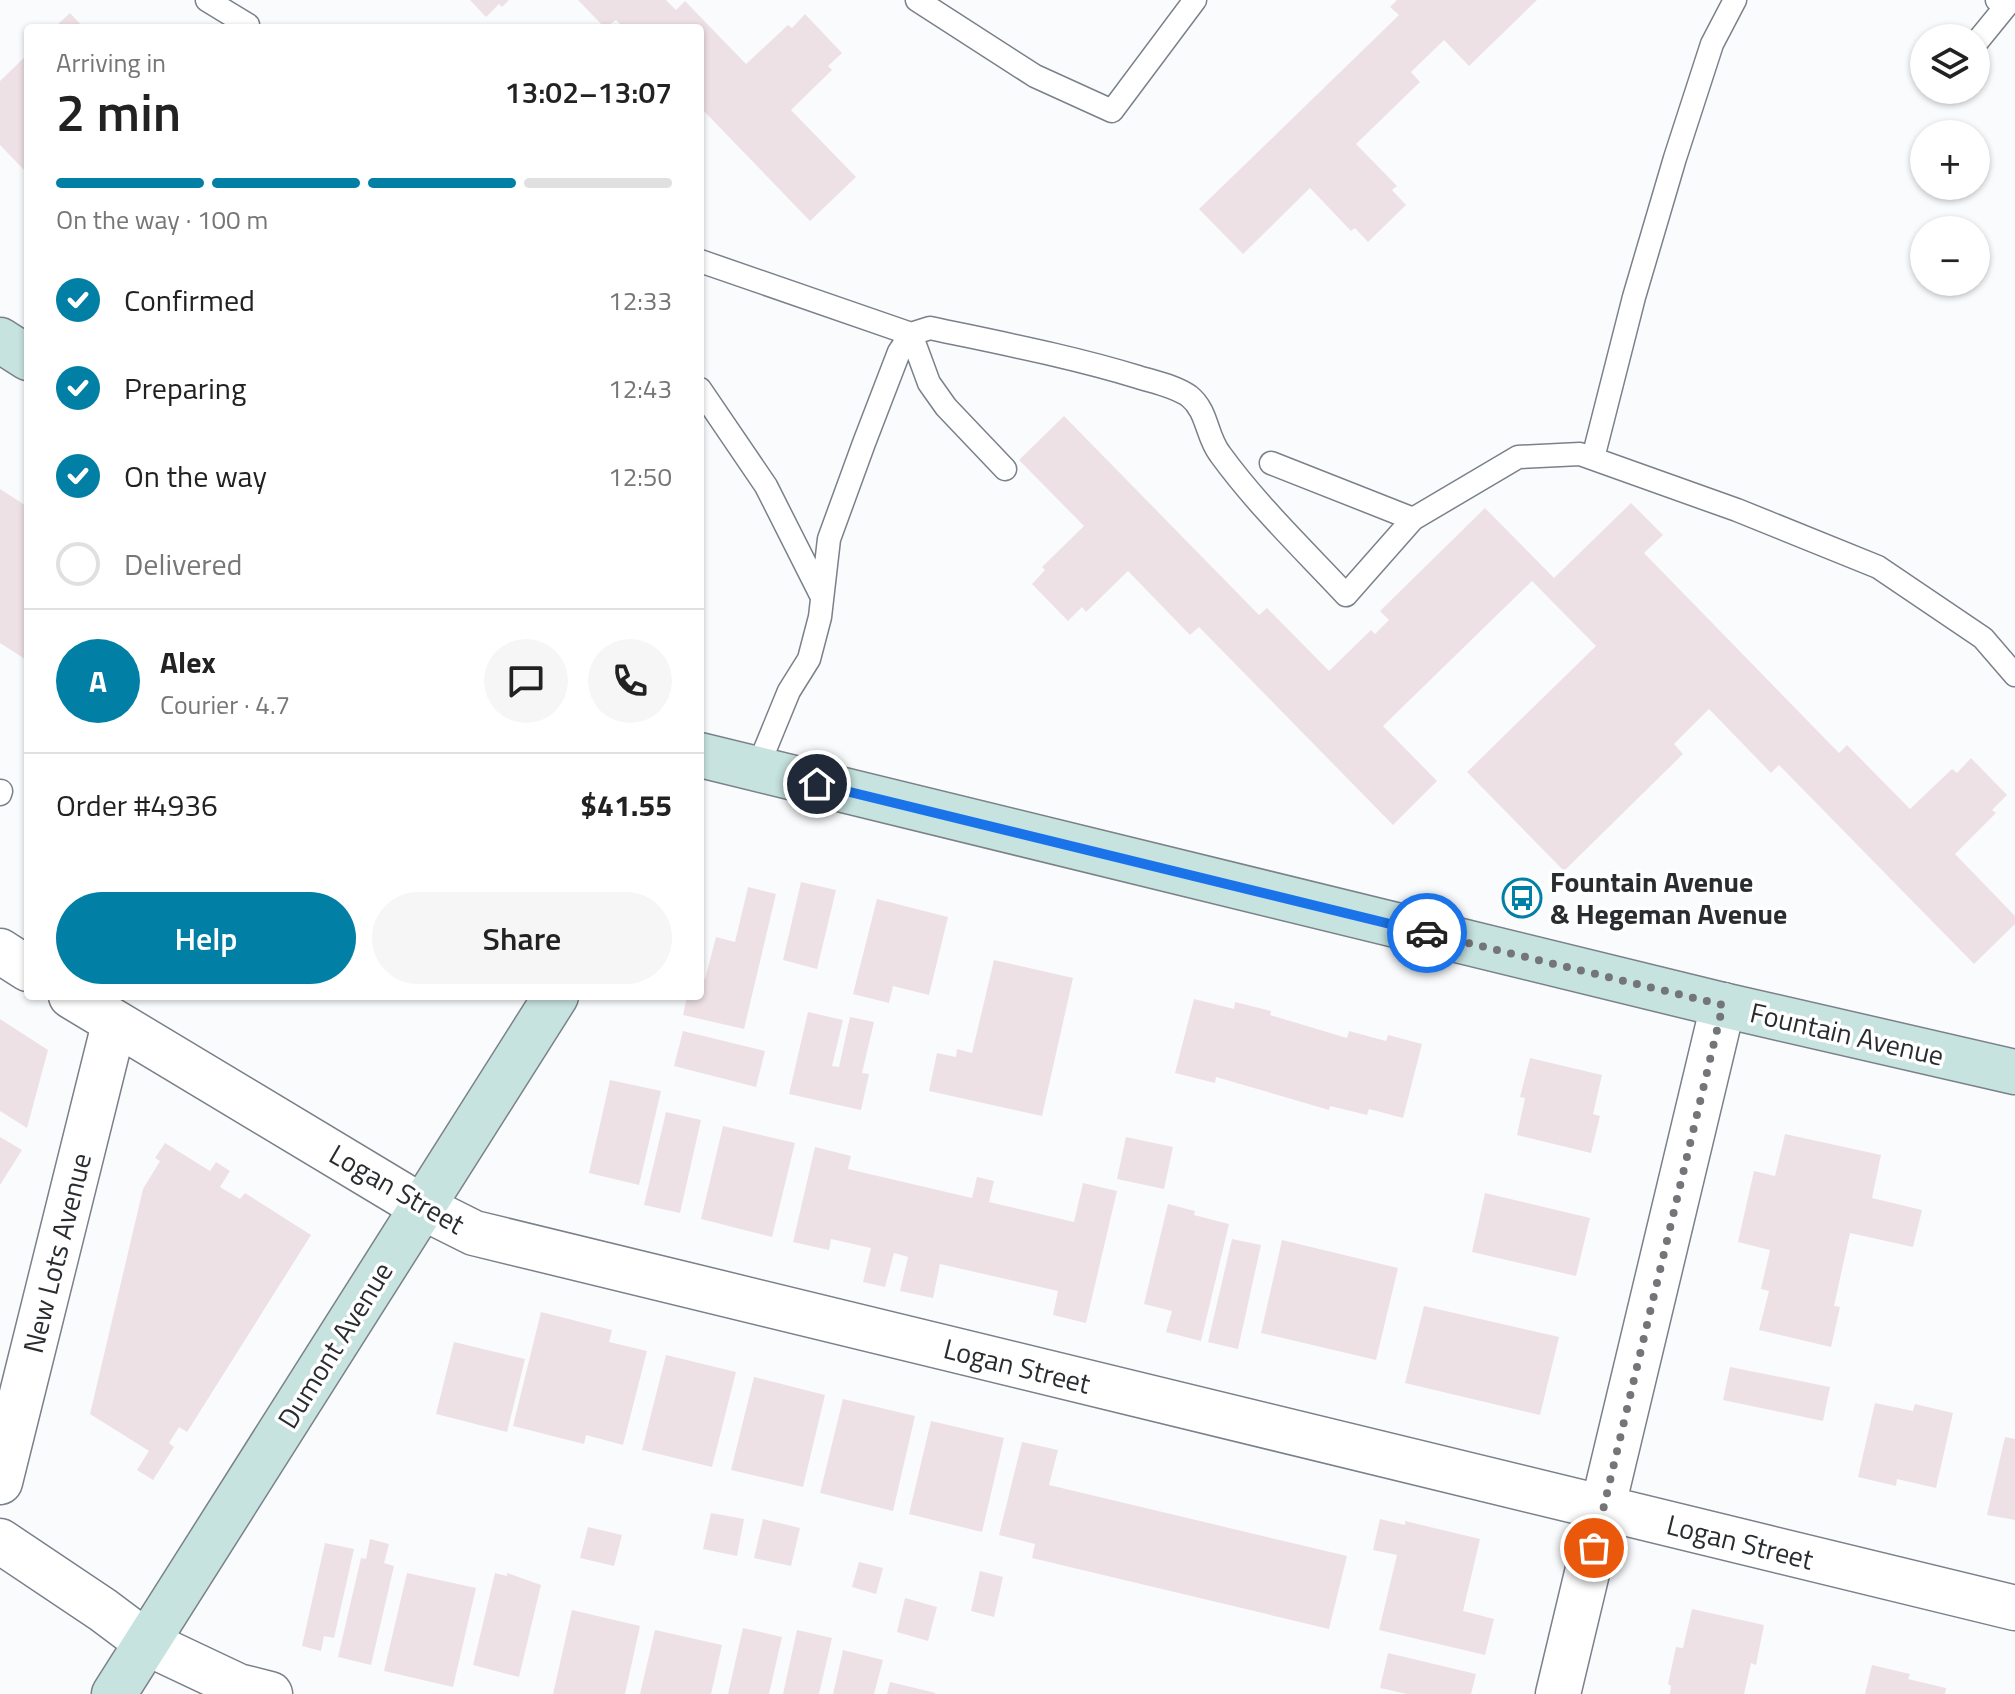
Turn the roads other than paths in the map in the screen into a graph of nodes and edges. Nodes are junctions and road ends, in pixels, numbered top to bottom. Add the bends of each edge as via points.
1 (207, 0) edge
2 (247, 0) edge
3 (917, 0) edge
4 (1195, 0) edge
5 (1735, 0) edge
6 (2006, 5) edge
7 (247, 24) edge
8 (250, 24) edge
9 (1990, 25) edge
10 (704, 262) edge
11 (911, 334) junction
12 (0, 340) edge
13 (24, 355) edge
14 (704, 395) edge
15 (1593, 458) junction
16 (1271, 463) dead end
17 (1005, 469) dead end
18 (1413, 519) junction
19 (821, 596) junction
20 (2015, 675) edge
21 (704, 756) edge
22 (757, 769) junction
23 (0, 951) edge
24 (24, 966) edge
25 (77, 1000) edge
26 (553, 1000) edge
27 (1723, 1005) junction
28 (114, 1024) junction
29 (2015, 1072) edge
30 (422, 1207) junction
31 (0, 1482) edge
32 (1603, 1509) junction
33 (0, 1541) edge
34 (2015, 1608) edge
35 (147, 1643) junction
36 (114, 1694) edge
37 (270, 1694) edge
38 (1558, 1694) edge

1 - 7 lane
2 - 8 lane
3 - 4 lane via 1035,76 1112,111
5 - 15 lane via 1712,44 1675,158
6 - 9 lane
10 - 11 lane
11 - 17 lane via 929,383
11 - 18 lane via 930,328 1089,362 1189,396 1205,415 1222,457 1346,595
11 - 19 lane via 894,365 829,539
12 - 13 street
14 - 19 lane via 766,486
15 - 18 lane via 1518,457
15 - 20 lane via 1878,567 1983,638
16 - 18 lane
19 - 22 lane via 809,659 789,691
21 - 22 street, Fountain Avenue
22 - 27 street, Fountain Avenue
23 - 24 street
25 - 28 street, Logan Street
26 - 30 street, Dumont Avenue
27 - 29 street, Fountain Avenue
27 - 32 street
28 - 30 street, Logan Street
28 - 31 street, New Lots Avenue
30 - 32 street, Logan Street via 474,1233
30 - 35 street, Dumont Avenue
32 - 34 street, Logan Street
32 - 38 street
33 - 35 street
35 - 36 street, Dumont Avenue
35 - 37 street via 238,1686

